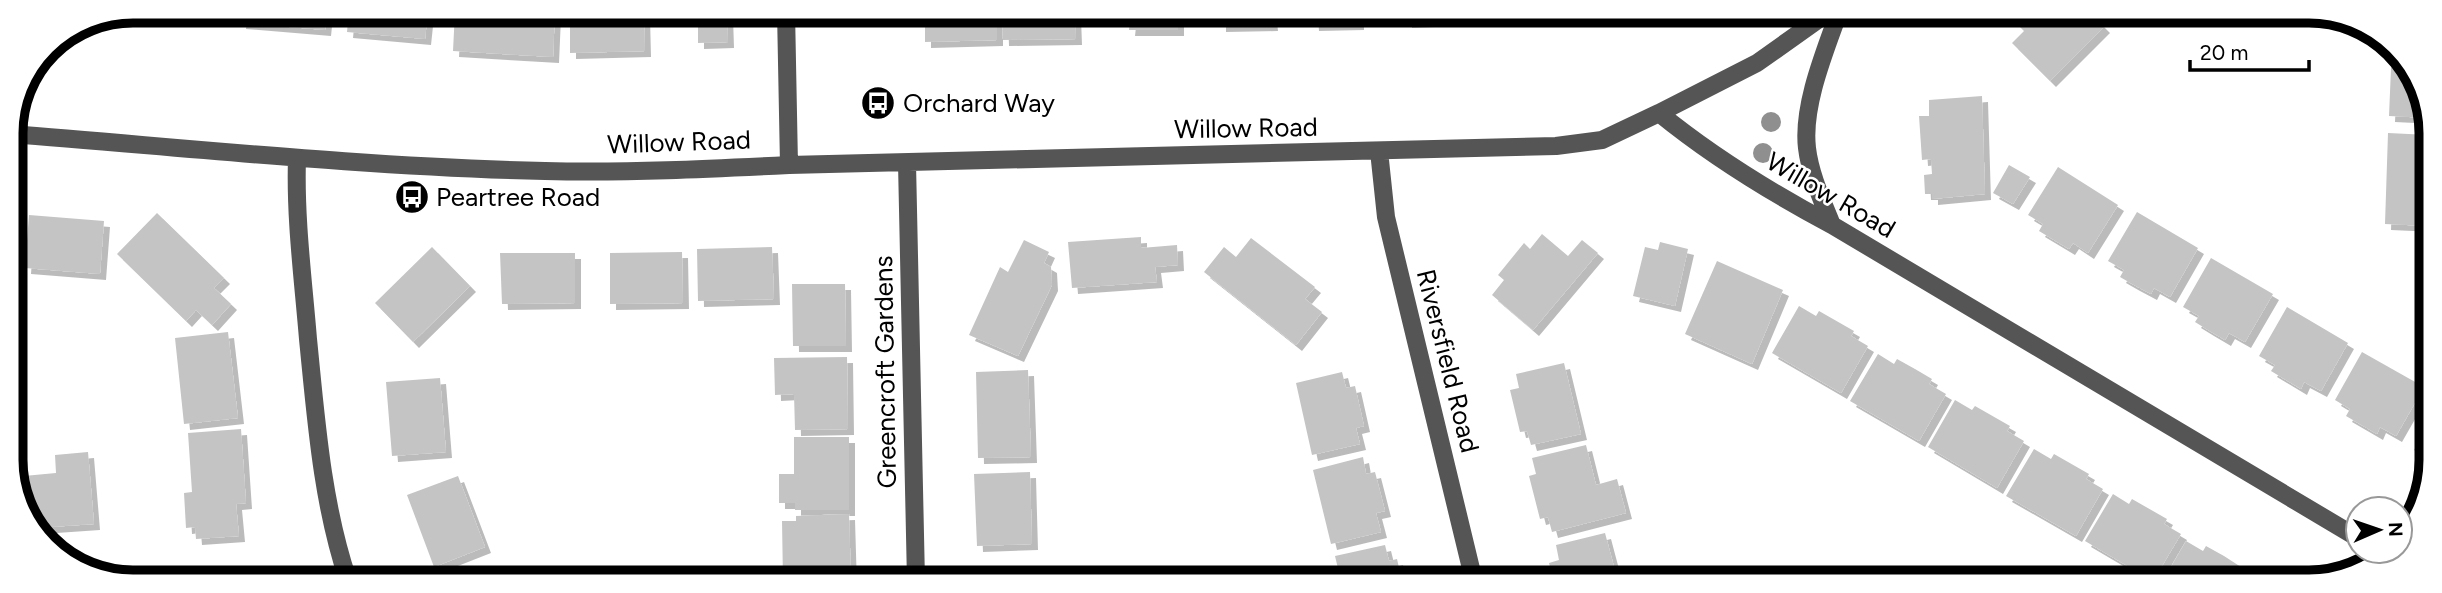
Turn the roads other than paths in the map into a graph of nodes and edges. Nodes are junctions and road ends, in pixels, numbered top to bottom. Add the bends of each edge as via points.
1 (786, 23) edge
2 (1813, 23) edge
3 (1835, 23) edge
4 (1659, 113) junction
5 (23, 135) edge
6 (1379, 151) junction
7 (297, 158) junction
8 (907, 163) junction
9 (789, 165) junction
10 (1832, 225) junction
11 (2344, 530) edge
12 (340, 570) edge
13 (916, 570) edge
14 (1471, 570) edge

1 - 9 street
2 - 4 street via 1757,63
3 - 10 street via 1815,79 1806,147
4 - 6 street, Willow Road via 1602,140 1530,148
4 - 10 street, Willow Road via 1698,145
5 - 7 street, Willow Road
6 - 8 street, Willow Road
6 - 14 street, Riversfield Road via 1386,217
7 - 9 street, Willow Road via 545,171
7 - 12 street via 296,204 316,415
8 - 9 street, Willow Road
8 - 13 street, Greencroft Gardens
10 - 11 street, Willow Road

